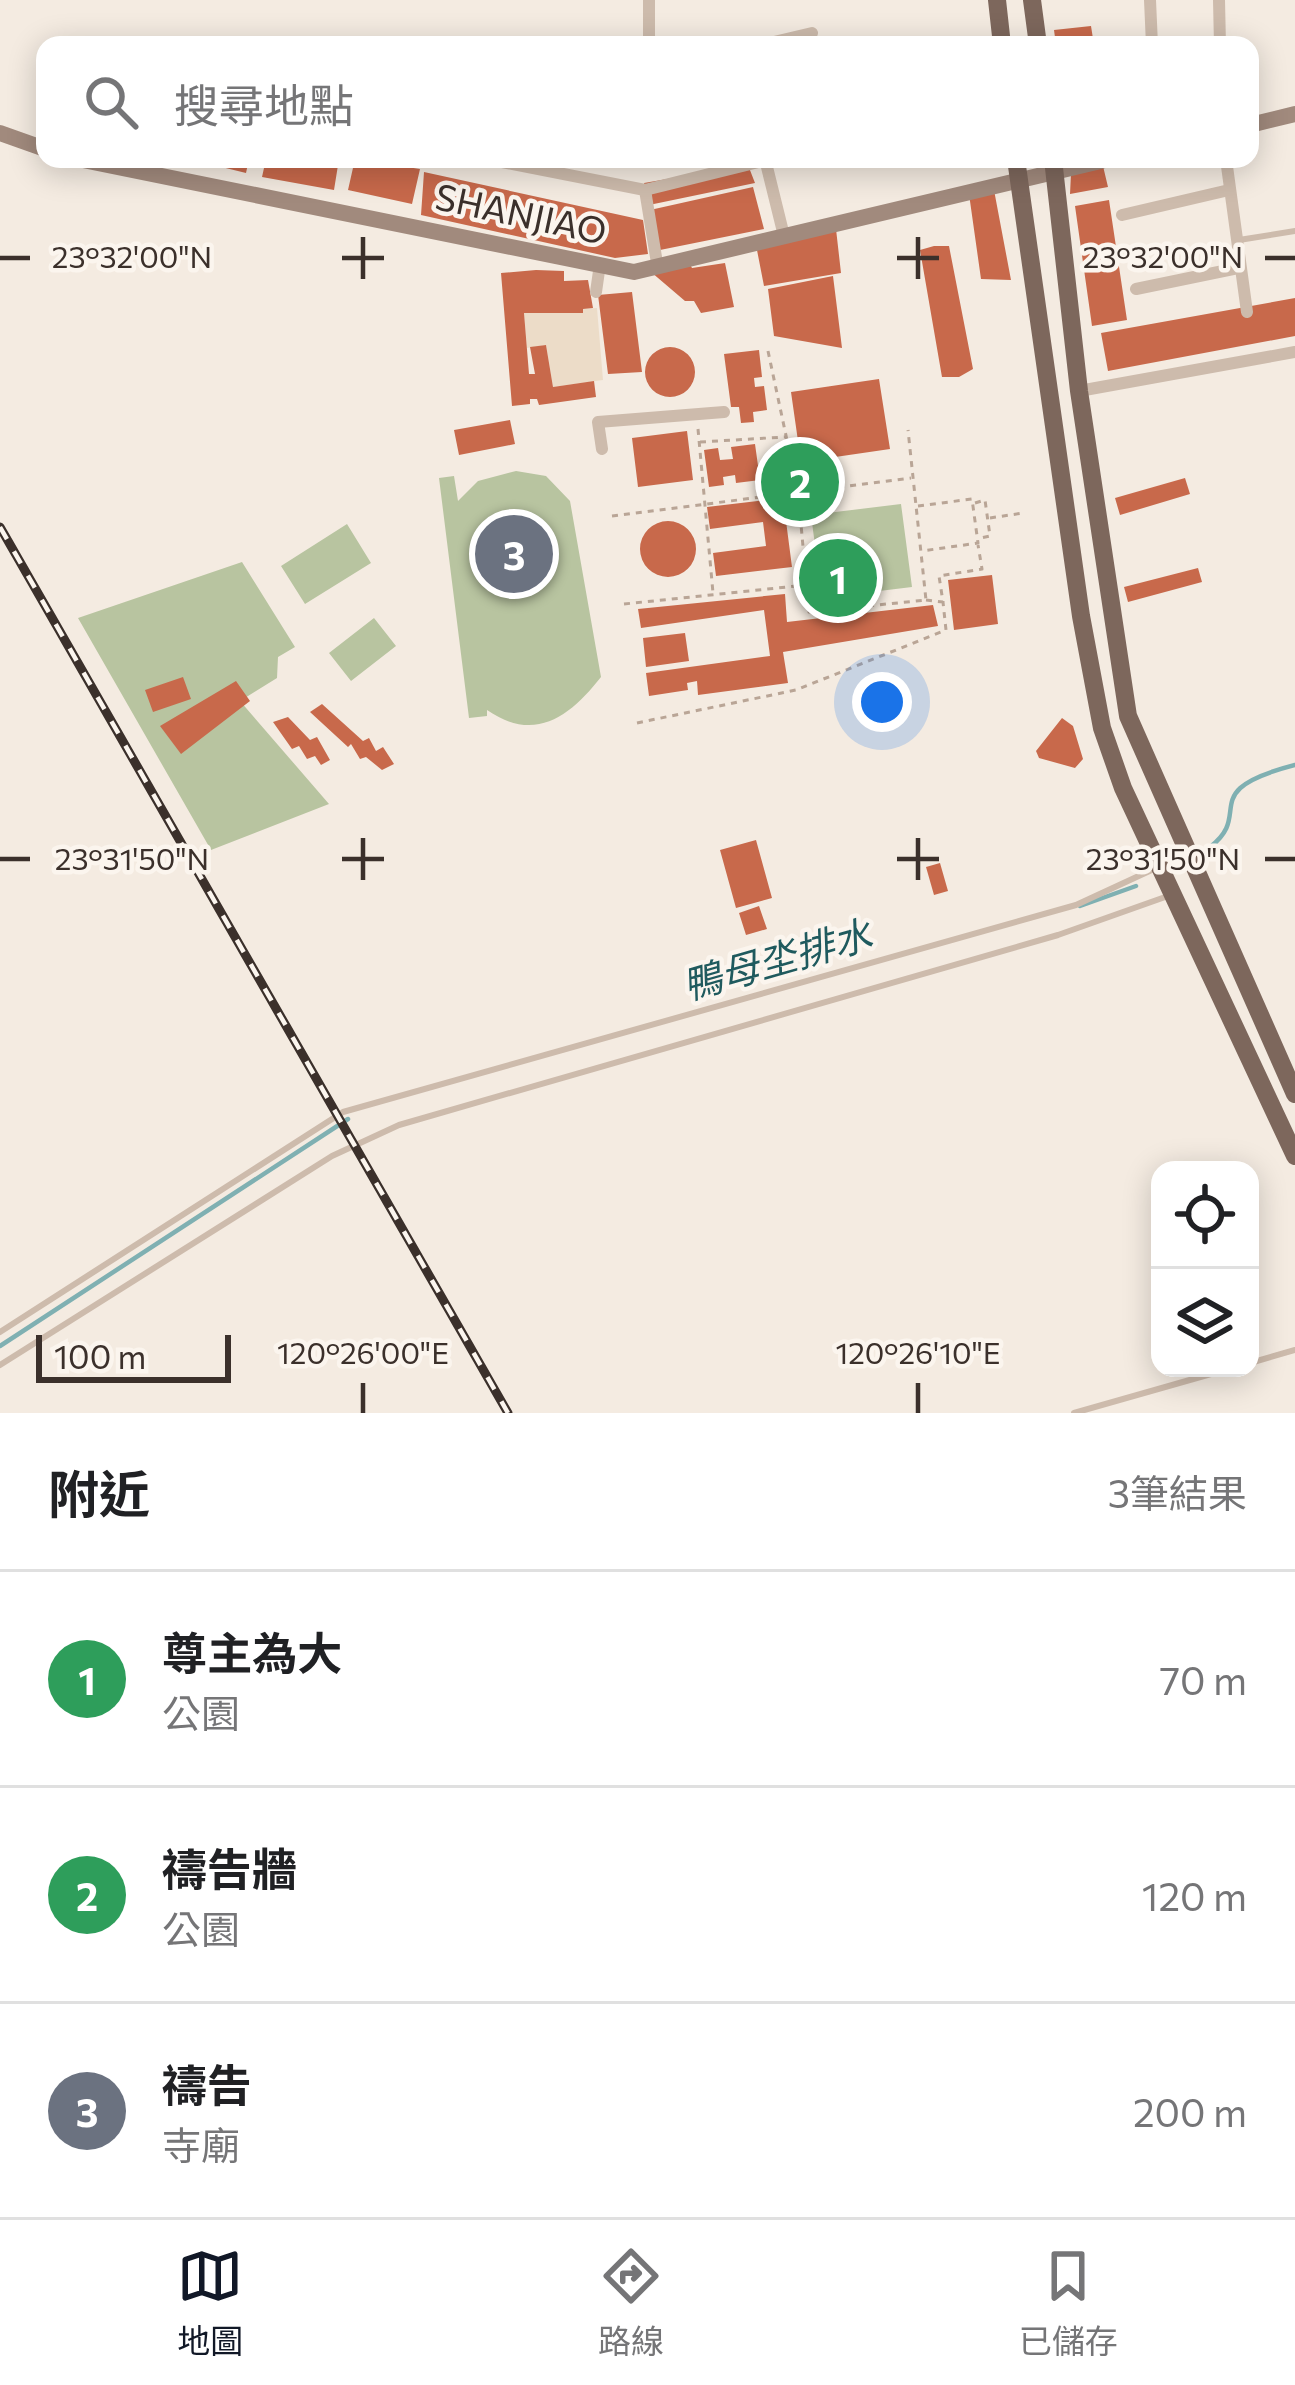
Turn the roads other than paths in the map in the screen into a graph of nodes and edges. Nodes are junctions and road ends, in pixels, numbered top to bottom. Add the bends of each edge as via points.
1 (649, 0) edge
2 (997, 0) edge
3 (1032, 0) edge
4 (1150, 0) edge
5 (1219, 0) edge
6 (812, 33) dead end
7 (649, 36) edge
8 (800, 36) edge
9 (1001, 36) edge
10 (1037, 36) edge
11 (1152, 36) edge
12 (1220, 36) edge
13 (1295, 114) edge
14 (1259, 123) edge
15 (0, 132) edge
16 (36, 146) edge
17 (123, 168) edge
18 (533, 168) edge
19 (733, 168) edge
20 (767, 168) edge
21 (1017, 168) edge
22 (1049, 168) edge
23 (1054, 168) edge
24 (1227, 168) edge
25 (1018, 180) junction
26 (645, 190) junction
27 (1229, 190) junction
28 (1122, 215) dead end
29 (1295, 231) edge
30 (784, 236) junction
31 (1233, 242) junction
32 (657, 263) junction
33 (600, 264) junction
34 (1238, 268) junction
35 (1136, 289) dead end
36 (596, 292) dead end
37 (1247, 312) dead end
38 (1295, 352) edge
39 (1079, 391) junction
40 (724, 412) dead end
41 (602, 449) dead end
42 (1094, 483) junction
43 (1060, 490) junction
44 (1159, 866) junction
45 (1172, 895) junction
46 (1295, 1094) edge
47 (1295, 1156) edge
48 (0, 1332) edge
49 (1295, 1350) edge
50 (1259, 1360) edge
51 (0, 1365) edge
52 (1200, 1377) edge
53 (1074, 1413) edge

1 - 7 street
2 - 9 main road
3 - 10 main road
4 - 11 street
5 - 12 street
6 - 8 street
13 - 14 street
15 - 16 street
17 - 33 street, SHANJIAO
18 - 26 street
19 - 26 street
20 - 30 street
21 - 25 main road
22 - 25 street, SHANJIAO
23 - 39 main road
24 - 27 street
25 - 30 street, SHANJIAO
25 - 43 main road
26 - 32 street
27 - 28 street
27 - 31 street
29 - 31 lane
30 - 32 street, SHANJIAO
31 - 34 street
32 - 33 street, SHANJIAO via 634,272
33 - 36 street
34 - 35 street
34 - 37 street
38 - 39 street
39 - 42 main road
40 - 41 street via 598,422
42 - 43 main road
42 - 46 main road via 1128,716
43 - 44 main road via 1102,728
44 - 45 main road
44 - 48 lane via 1076,904 343,1112
45 - 47 main road
45 - 51 lane via 399,1125 332,1156
49 - 50 lane
52 - 53 lane

